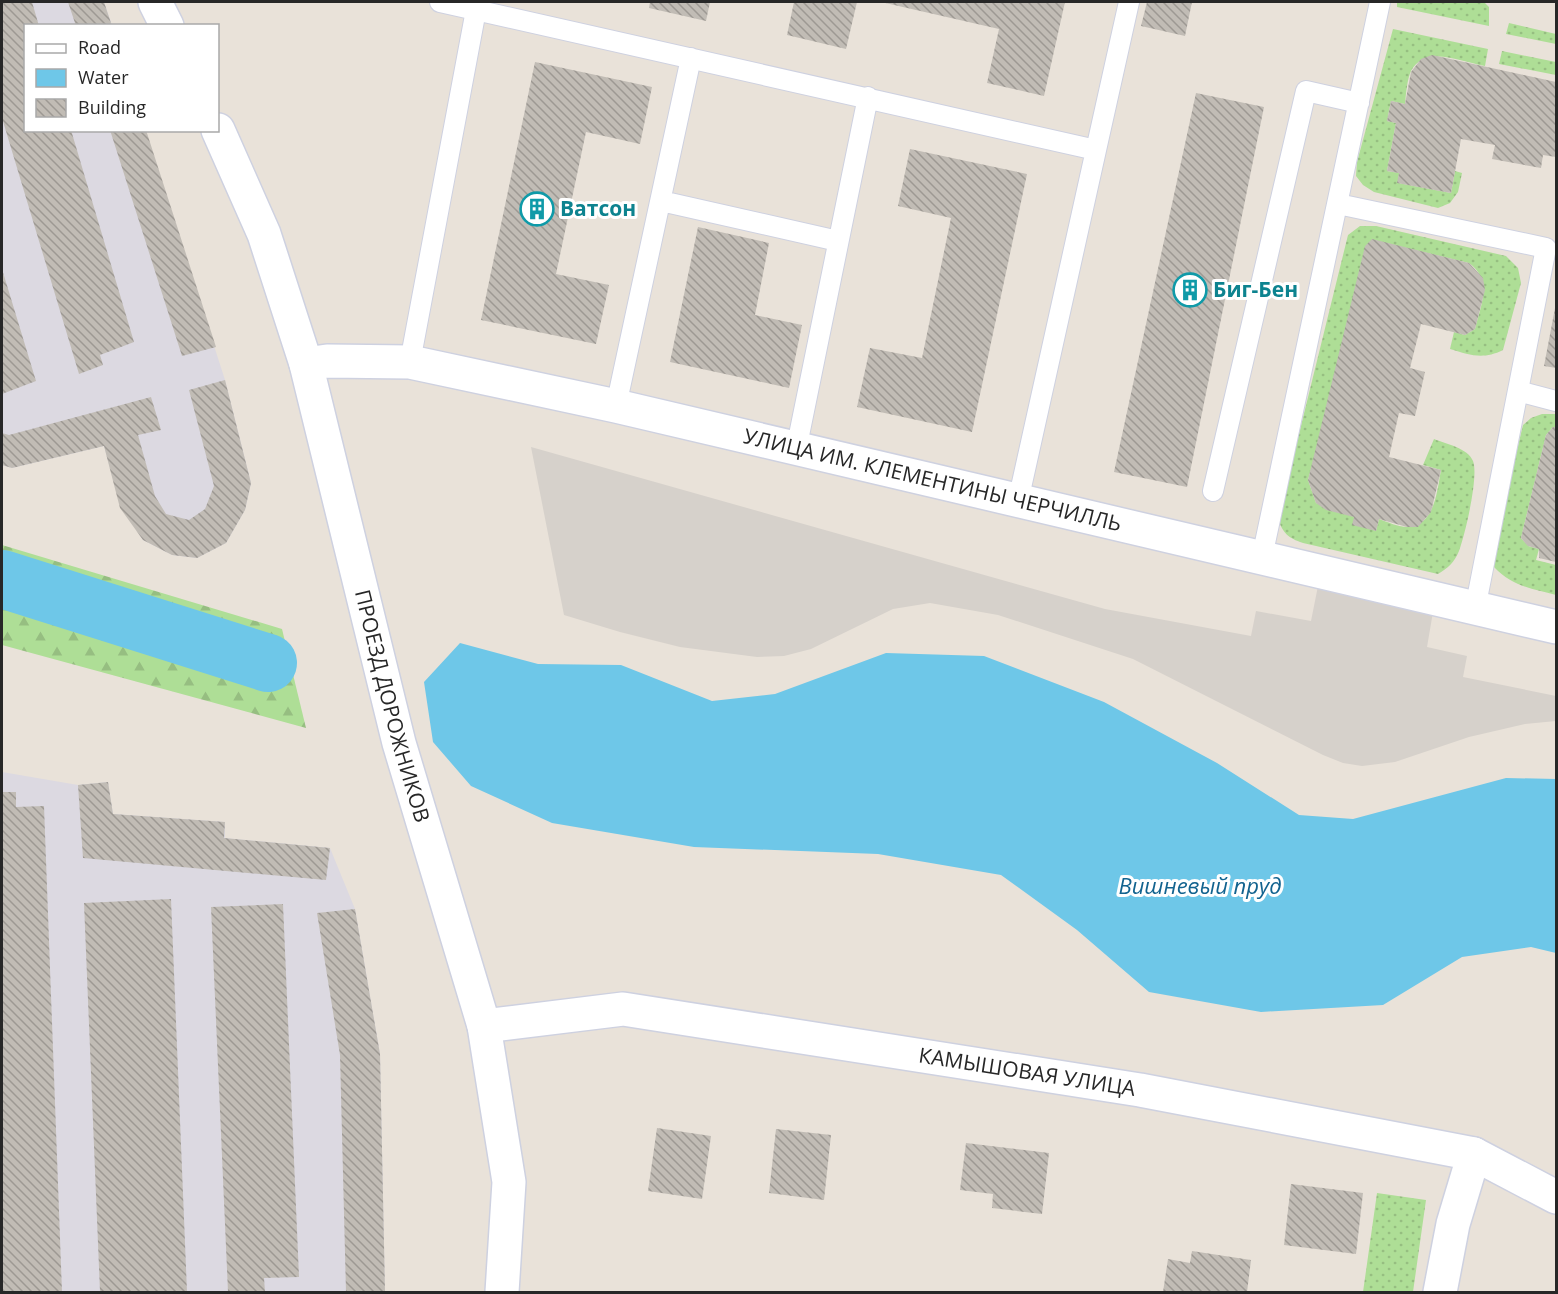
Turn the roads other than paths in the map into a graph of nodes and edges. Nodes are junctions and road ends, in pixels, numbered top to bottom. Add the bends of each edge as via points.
1 (154, 2) edge
2 (440, 2) edge
3 (1129, 2) edge
4 (1380, 2) edge
5 (476, 10) junction
6 (166, 24) edge
7 (691, 58) junction
8 (868, 97) junction
9 (1359, 104) junction
10 (219, 132) edge
11 (1096, 150) junction
12 (661, 201) junction
13 (1338, 204) junction
14 (838, 241) junction
15 (1551, 249) edge
16 (410, 362) junction
17 (306, 364) junction
18 (1518, 391) junction
19 (1557, 400) edge
20 (616, 406) junction
21 (796, 450) junction
22 (1213, 491) dead end
23 (1018, 501) junction
24 (1262, 557) junction
25 (1475, 609) junction
26 (1557, 627) edge
27 (484, 1026) junction
28 (1474, 1154) junction
29 (1557, 1197) edge
30 (502, 1293) edge
31 (1440, 1293) edge

1 - 6 street
2 - 5 lane
3 - 11 lane
4 - 9 lane
5 - 7 lane
5 - 16 lane
7 - 8 lane
7 - 12 lane
8 - 11 lane
8 - 14 lane
9 - 13 lane
9 - 22 lane via 1306,91
10 - 17 street, ПРОЕЗД ДОРОЖНИКОВ via 264,234
11 - 23 lane
12 - 14 lane
12 - 20 lane
13 - 15 lane
13 - 24 lane
14 - 21 lane
15 - 18 lane
16 - 17 street, УЛИЦА ИМ. КЛЕМЕНТИНЫ ЧЕРЧИЛЛЬ
16 - 20 street, УЛИЦА ИМ. КЛЕМЕНТИНЫ ЧЕРЧИЛЛЬ
17 - 27 street, ПРОЕЗД ДОРОЖНИКОВ via 399,742
18 - 19 lane
18 - 25 lane
20 - 21 street, УЛИЦА ИМ. КЛЕМЕНТИНЫ ЧЕРЧИЛЛЬ
21 - 23 street, УЛИЦА ИМ. КЛЕМЕНТИНЫ ЧЕРЧИЛЛЬ
23 - 24 street, УЛИЦА ИМ. КЛЕМЕНТИНЫ ЧЕРЧИЛЛЬ
24 - 25 street, УЛИЦА ИМ. КЛЕМЕНТИНЫ ЧЕРЧИЛЛЬ
25 - 26 street, УЛИЦА ИМ. КЛЕМЕНТИНЫ ЧЕРЧИЛЛЬ
27 - 28 street, КАМЫШОВАЯ УЛИЦА via 623,1010 1140,1090
27 - 30 street, ПРОЕЗД ДОРОЖНИКОВ via 509,1182
28 - 29 street, КАМЫШОВАЯ УЛИЦА
28 - 31 street via 1453,1224

